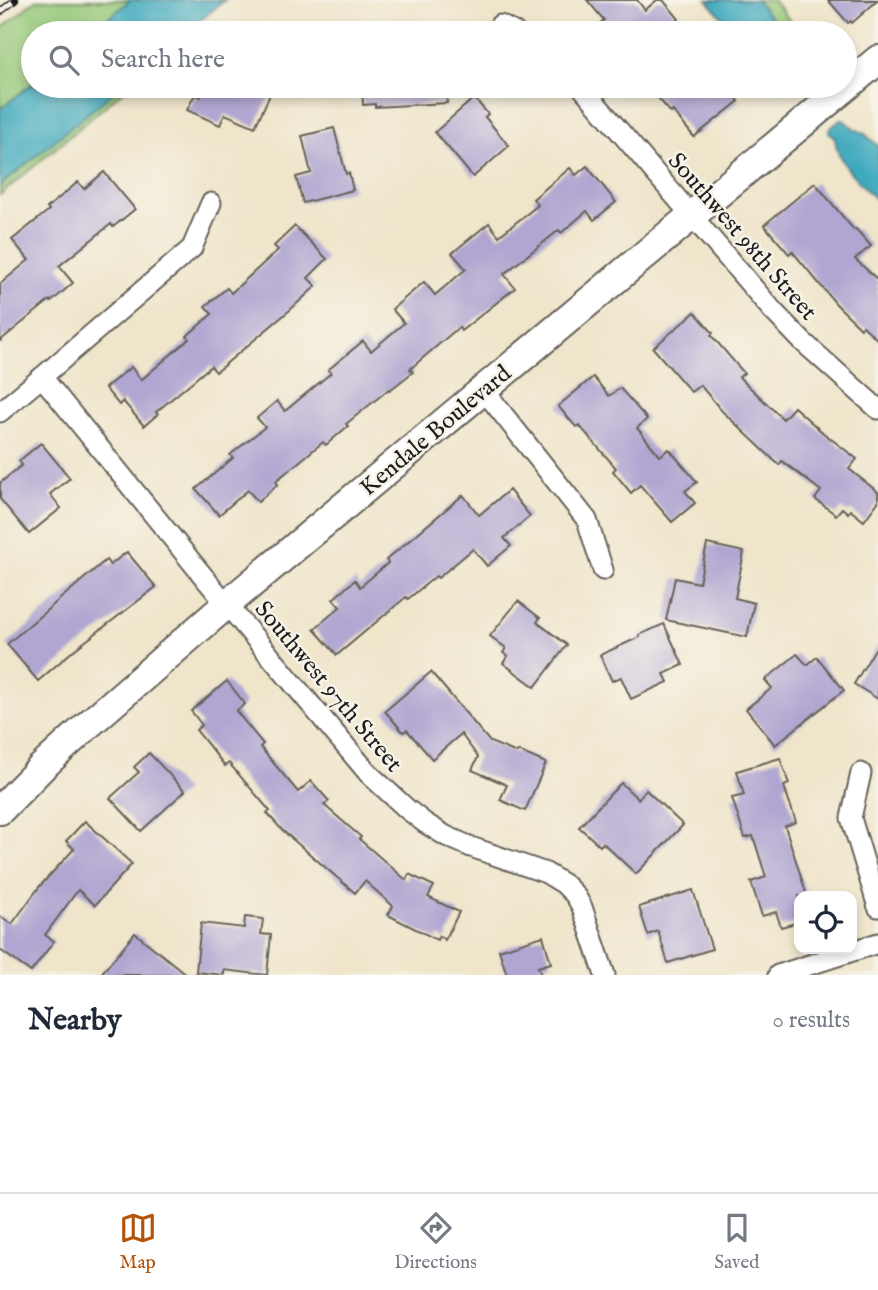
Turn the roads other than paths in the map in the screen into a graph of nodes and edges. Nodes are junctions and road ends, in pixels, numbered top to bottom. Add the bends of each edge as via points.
1 (878, 60) edge
2 (857, 78) edge
3 (591, 98) edge
4 (833, 98) edge
5 (211, 203) dead end
6 (692, 216) junction
7 (42, 377) junction
8 (483, 389) junction
9 (878, 409) edge
10 (0, 412) edge
11 (603, 570) dead end
12 (227, 604) junction
13 (861, 773) dead end
14 (0, 810) edge
15 (878, 907) edge
16 (878, 943) edge
17 (605, 975) edge
18 (778, 975) edge

1 - 2 street, Kendale Boulevard
3 - 6 street, Southwest 98th Street
4 - 6 street, Kendale Boulevard
5 - 7 street via 192,248
6 - 8 street, Kendale Boulevard
6 - 9 street, Southwest 98th Street via 773,311
7 - 10 street
7 - 12 street, Southwest 97th Street
8 - 11 street via 587,520
8 - 12 street, Kendale Boulevard
12 - 14 street, Kendale Boulevard via 89,724
12 - 17 street, Southwest 97th Street via 369,774 407,809 446,836 564,884 588,921
13 - 15 street via 851,818
16 - 18 street

